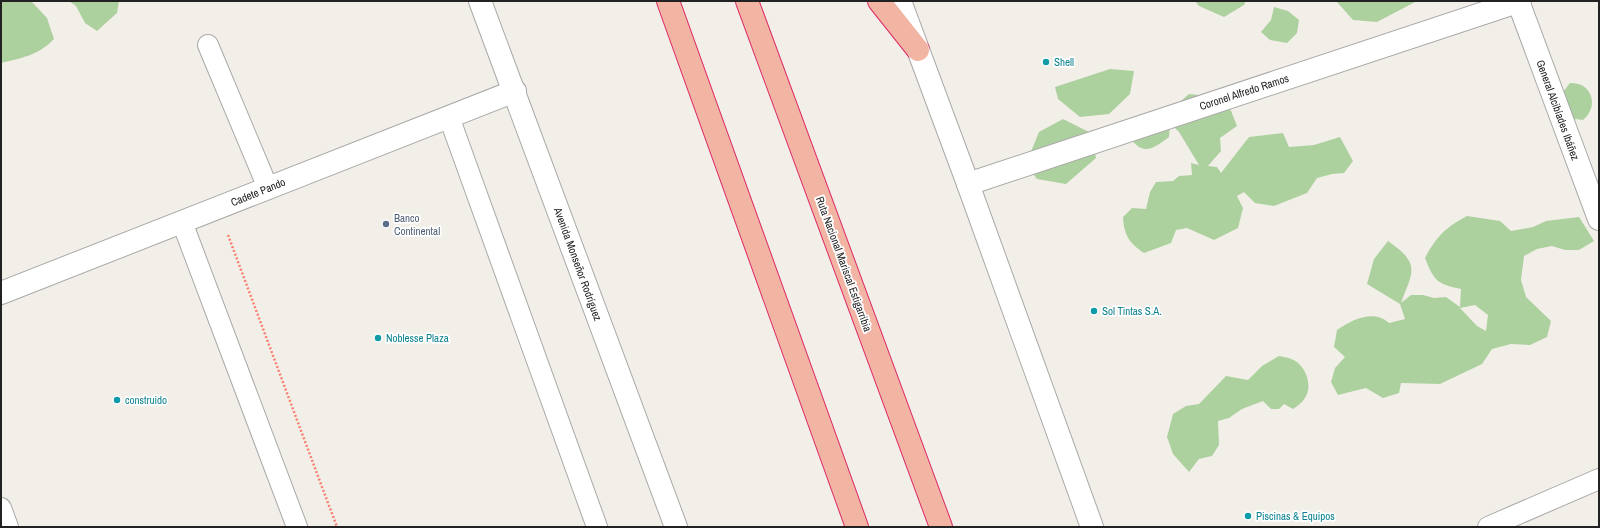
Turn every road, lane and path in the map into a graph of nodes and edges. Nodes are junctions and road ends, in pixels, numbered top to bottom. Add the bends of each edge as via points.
1 (480, 1) edge
2 (668, 1) edge
3 (747, 1) edge
4 (879, 1) edge
5 (900, 1) edge
6 (1519, 1) edge
7 (208, 45) dead end
8 (918, 50) junction
9 (515, 91) junction
10 (449, 117) junction
11 (968, 184) junction
12 (268, 188) junction
13 (218, 208) junction
14 (1599, 219) edge
15 (182, 222) junction
16 (1, 294) edge
17 (1599, 479) edge
18 (1, 508) edge
19 (8, 527) edge
20 (297, 527) edge
21 (337, 527) edge
22 (598, 527) edge
23 (676, 527) edge
24 (857, 527) edge
25 (941, 527) edge
26 (1092, 527) edge
27 (1488, 527) edge

1 - 9 street, Avenida Monseñor Rodríguez
2 - 24 highway
3 - 25 highway, Ruta Nacional Mariscal Estigarribia
4 - 8 highway
5 - 8 street
6 - 11 street, Coronel Alfredo Ramos
6 - 14 street, General Alcibíades Ibáñez
7 - 12 lane
8 - 11 street
9 - 10 street, Cadete Pando
9 - 23 street, Avenida Monseñor Rodríguez
10 - 12 street, Cadete Pando
10 - 22 lane
11 - 26 street
12 - 13 street, Cadete Pando
13 - 15 street, Cadete Pando
13 - 21 path
15 - 16 street, Cadete Pando
15 - 20 lane
17 - 27 lane
18 - 19 lane

